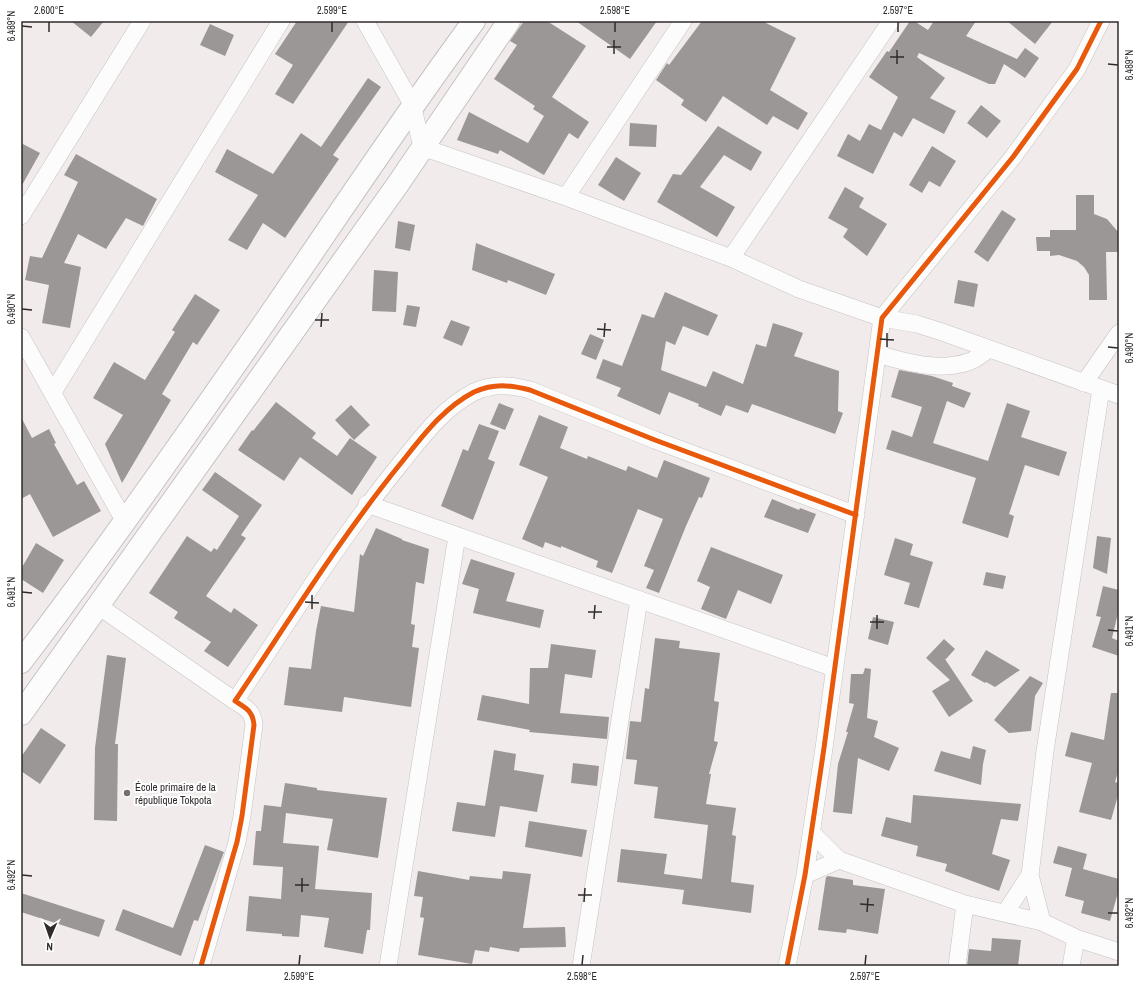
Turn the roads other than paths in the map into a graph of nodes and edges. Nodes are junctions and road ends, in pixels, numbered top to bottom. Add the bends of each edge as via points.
1 (142, 21) edge
2 (281, 21) edge
3 (365, 21) edge
4 (474, 21) edge
5 (509, 21) edge
6 (683, 21) edge
7 (891, 21) edge
8 (1101, 21) edge
9 (412, 104) junction
10 (422, 147) junction
11 (566, 197) junction
12 (21, 216) edge
13 (731, 258) junction
14 (882, 318) junction
15 (1119, 332) edge
16 (21, 337) edge
17 (989, 349) junction
18 (877, 354) junction
19 (1084, 383) junction
20 (1101, 389) junction
21 (53, 392) junction
22 (1119, 395) edge
23 (367, 504) junction
24 (856, 515) junction
25 (125, 522) junction
26 (456, 536) junction
27 (638, 600) junction
28 (97, 605) junction
29 (21, 662) edge
30 (834, 668) junction
31 (235, 701) junction
32 (21, 714) edge
33 (811, 832) junction
34 (839, 860) junction
35 (805, 875) junction
36 (1030, 875) junction
37 (965, 904) junction
38 (1005, 914) junction
39 (1042, 922) junction
40 (1076, 938) junction
41 (1119, 952) edge
42 (201, 966) edge
43 (388, 966) edge
44 (581, 966) edge
45 (787, 966) edge
46 (957, 966) edge
47 (1071, 966) edge

1 - 12 street
2 - 21 street
3 - 9 street
4 - 9 street
5 - 10 street
6 - 11 street
7 - 13 street
8 - 14 street via 1077,69 1013,158
9 - 10 street
9 - 25 street
10 - 11 street
10 - 28 street
11 - 13 street
13 - 14 street via 799,290
14 - 17 street via 917,324
14 - 18 street
15 - 19 street
16 - 21 street
17 - 18 street via 969,362 939,367
17 - 19 street
18 - 24 street
19 - 20 street
20 - 22 street
20 - 36 street via 1045,751
21 - 25 street
23 - 24 street via 434,423 475,392 509,384
23 - 26 street
23 - 31 street
24 - 30 street
25 - 29 street
26 - 27 street
26 - 43 street
27 - 30 street
27 - 44 street
28 - 31 street
28 - 32 street
30 - 33 street
31 - 42 street via 249,709 254,717 254,725 237,842
33 - 34 street
33 - 35 street
34 - 35 street
34 - 37 street
35 - 45 street
36 - 38 street
36 - 39 street
37 - 38 street
37 - 46 street
38 - 39 street
39 - 40 street
40 - 41 street
40 - 47 street

